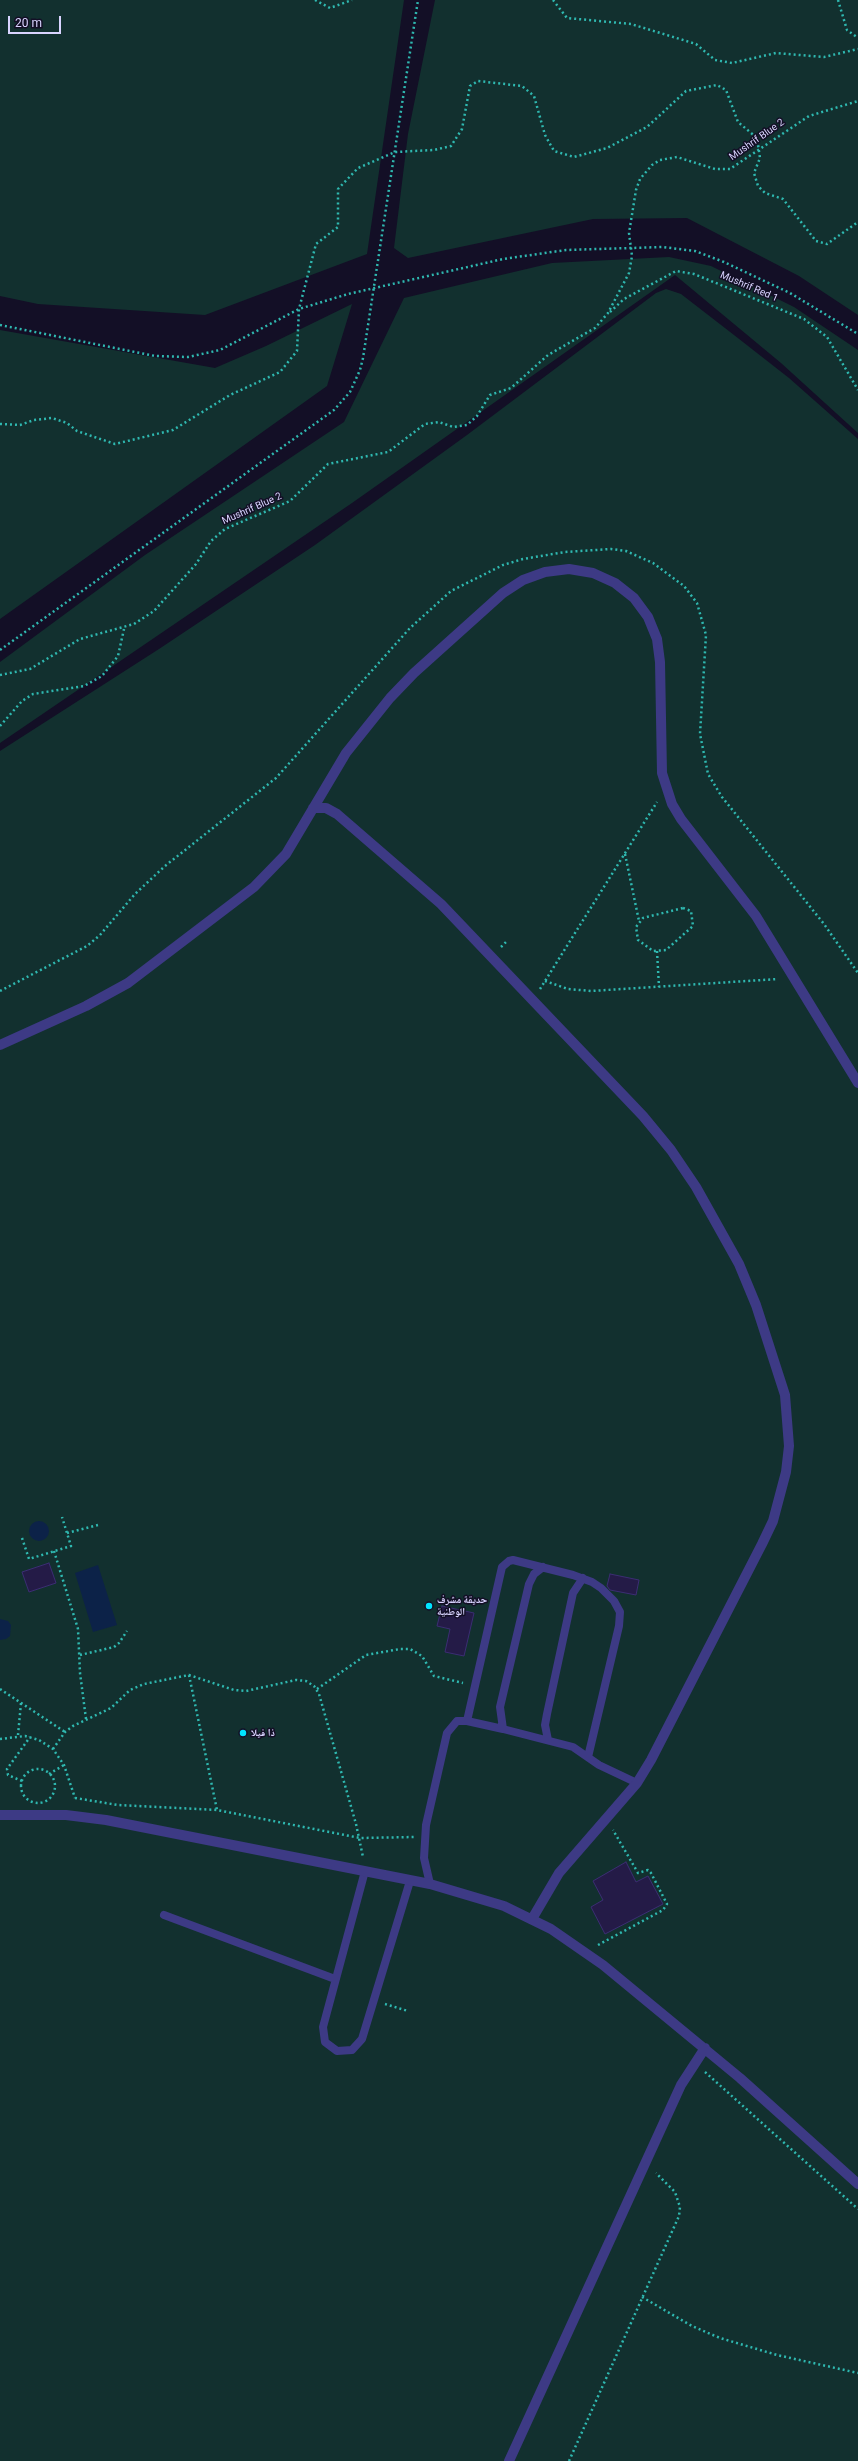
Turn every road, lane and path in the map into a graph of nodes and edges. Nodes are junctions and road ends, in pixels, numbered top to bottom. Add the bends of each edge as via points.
1 (315, 0) edge
2 (352, 0) edge
3 (418, 0) edge
4 (553, 0) edge
5 (838, 0) edge
6 (858, 38) edge
7 (858, 49) edge
8 (858, 101) edge
9 (759, 150) junction
10 (395, 152) junction
11 (858, 222) edge
12 (631, 248) junction
13 (374, 289) junction
14 (299, 309) junction
15 (608, 313) junction
16 (0, 325) edge
17 (858, 334) edge
18 (858, 390) edge
19 (0, 424) edge
20 (124, 628) junction
21 (0, 650) edge
22 (0, 675) edge
23 (0, 726) edge
24 (665, 788) junction
25 (313, 808) junction
26 (625, 854) junction
27 (639, 922) junction
28 (657, 951) junction
29 (858, 973) edge
30 (794, 978) junction
31 (545, 981) junction
32 (659, 987) junction
33 (0, 991) edge
34 (532, 1001) junction
35 (0, 1045) edge
36 (858, 1083) edge
37 (62, 1517) dead end
38 (98, 1525) dead end
39 (67, 1533) junction
40 (22, 1538) dead end
41 (54, 1551) junction
42 (543, 1567) junction
43 (583, 1578) junction
44 (127, 1631) dead end
45 (80, 1655) junction
46 (189, 1675) junction
47 (475, 1686) junction
48 (0, 1689) edge
49 (317, 1690) junction
50 (21, 1703) junction
51 (86, 1719) junction
52 (467, 1721) junction
53 (503, 1729) junction
54 (65, 1732) junction
55 (18, 1735) junction
56 (30, 1737) junction
57 (0, 1739) edge
58 (548, 1740) junction
59 (53, 1749) junction
60 (588, 1757) junction
61 (64, 1765) junction
62 (49, 1774) junction
63 (22, 1781) junction
64 (637, 1783) junction
65 (76, 1798) junction
66 (217, 1810) junction
67 (0, 1815) edge
68 (81, 1816) junction
69 (606, 1819) junction
70 (424, 1837) junction
71 (360, 1838) junction
72 (365, 1871) junction
73 (410, 1881) junction
74 (430, 1884) junction
75 (164, 1915) dead end
76 (532, 1919) junction
77 (586, 1952) junction
78 (335, 1979) junction
79 (373, 2001) junction
80 (408, 2011) dead end
81 (705, 2048) junction
82 (694, 2063) junction
83 (645, 2163) junction
84 (858, 2184) edge
85 (858, 2209) edge
86 (642, 2297) junction
87 (858, 2373) edge
88 (509, 2461) edge
89 (569, 2461) edge

1 - 2 path via 330,8
3 - 10 path
4 - 7 path via 567,18 630,24 696,44 715,60 732,63 776,53 824,57
5 - 6 path via 847,30
8 - 9 path, Mushrif Blue 2 via 809,116
9 - 10 path via 757,138 738,122 726,90 717,85 686,91 647,127 607,148 574,157 554,151 545,135 534,96 522,86 478,81 470,86 462,129 451,146 434,150
9 - 11 path via 760,158 754,173 758,186 764,193 783,199 816,241 827,244
9 - 12 path, Mushrif Blue 2 via 737,166 722,170 678,157 664,159 652,165 640,178 636,190 629,233
10 - 13 path
10 - 14 path via 358,168 338,189 338,227 316,244
12 - 13 path via 566,250 503,260
12 - 15 path, Mushrif Blue 2 via 630,273
12 - 17 path via 679,248 711,257 790,293
13 - 14 path via 323,300
13 - 21 path via 360,370 350,392 334,410
14 - 16 path via 235,344 214,352 188,357 155,356
14 - 19 path via 297,351 280,372 230,395 172,430 115,444 77,432 67,423 52,418 20,425
15 - 18 path, Mushrif Red 1 via 624,298 676,271 694,274 804,319 827,337
15 - 20 path, Mushrif Blue 2 via 591,331 541,360 511,388 490,395 477,416 467,425 453,426 439,422 425,424 388,452 328,464 290,501 225,529 211,541 196,564 154,611
20 - 22 path, Mushrif Blue 2 via 80,639 30,669
20 - 23 path via 118,656 102,676 84,686 33,694 22,701
24 - 25 street via 660,662 657,639 648,617 634,598 615,583 593,573 569,569 545,572 523,580 439,649 390,698 368,725 346,753
24 - 26 path
24 - 30 street via 681,819 756,916
25 - 34 street via 332,811 420,884
25 - 35 street via 286,854 266,878 141,974 100,999
26 - 27 path
26 - 31 path
27 - 28 path via 636,931 638,940
27 - 28 path via 648,916 683,908 691,911 694,920 691,928 666,950
28 - 32 path
29 - 33 path via 824,924 722,797 708,774 700,734 706,635 697,603 684,586 653,563 626,551 611,549 564,552 523,559 502,565 451,591 414,623 281,773 165,866 135,894 100,935 72,956
30 - 32 path
30 - 36 street
31 - 32 path via 580,991
31 - 34 path
34 - 64 street via 643,1116 696,1187 736,1257 756,1305 779,1370 788,1414 789,1446 786,1472 773,1521 666,1734
37 - 39 path
38 - 39 path
39 - 41 path via 71,1546
40 - 41 path via 29,1559
41 - 45 path via 78,1629
42 - 43 lane
42 - 47 lane via 513,1560 502,1567
42 - 53 lane via 534,1574 529,1584 500,1707
43 - 58 lane via 573,1593 546,1714
43 - 60 lane via 601,1588 614,1601 620,1619
44 - 45 path via 120,1643 114,1647
45 - 51 path
46 - 49 path via 246,1692 301,1680 310,1683
46 - 51 path via 137,1686 111,1708
46 - 66 path
47 - 49 path via 434,1676 422,1656 410,1649 400,1649 366,1655
47 - 52 lane
48 - 50 path
49 - 71 path
50 - 54 path
50 - 55 path
51 - 54 path
52 - 53 lane
52 - 70 lane via 457,1721 449,1728
53 - 58 lane
54 - 59 path
55 - 56 path
55 - 57 path
56 - 59 path
56 - 63 path via 7,1769 8,1775
58 - 60 lane via 573,1748
59 - 61 path
60 - 64 lane via 612,1772
61 - 62 path
61 - 65 path
62 - 63 path via 30,1771
62 - 63 path via 54,1792 45,1802 32,1802 26,1799 22,1794
64 - 69 street
65 - 66 path via 139,1807
65 - 68 path
66 - 71 path
67 - 68 street
68 - 72 street
69 - 76 street via 559,1873
69 - 77 path via 638,1873 650,1871 667,1904 662,1910
70 - 71 path
70 - 74 lane via 424,1858
71 - 72 path
72 - 73 street
72 - 78 lane
73 - 74 street
73 - 79 lane
74 - 76 street via 504,1906
75 - 78 lane
76 - 77 street
77 - 81 street
78 - 79 lane via 323,2027 325,2042 330,2048 345,2052 358,2046
79 - 80 path
81 - 82 street
81 - 84 street
82 - 83 street
82 - 85 path
83 - 86 path via 675,2192 680,2207 676,2224
83 - 88 street
86 - 87 path via 692,2326 727,2341
86 - 89 path

